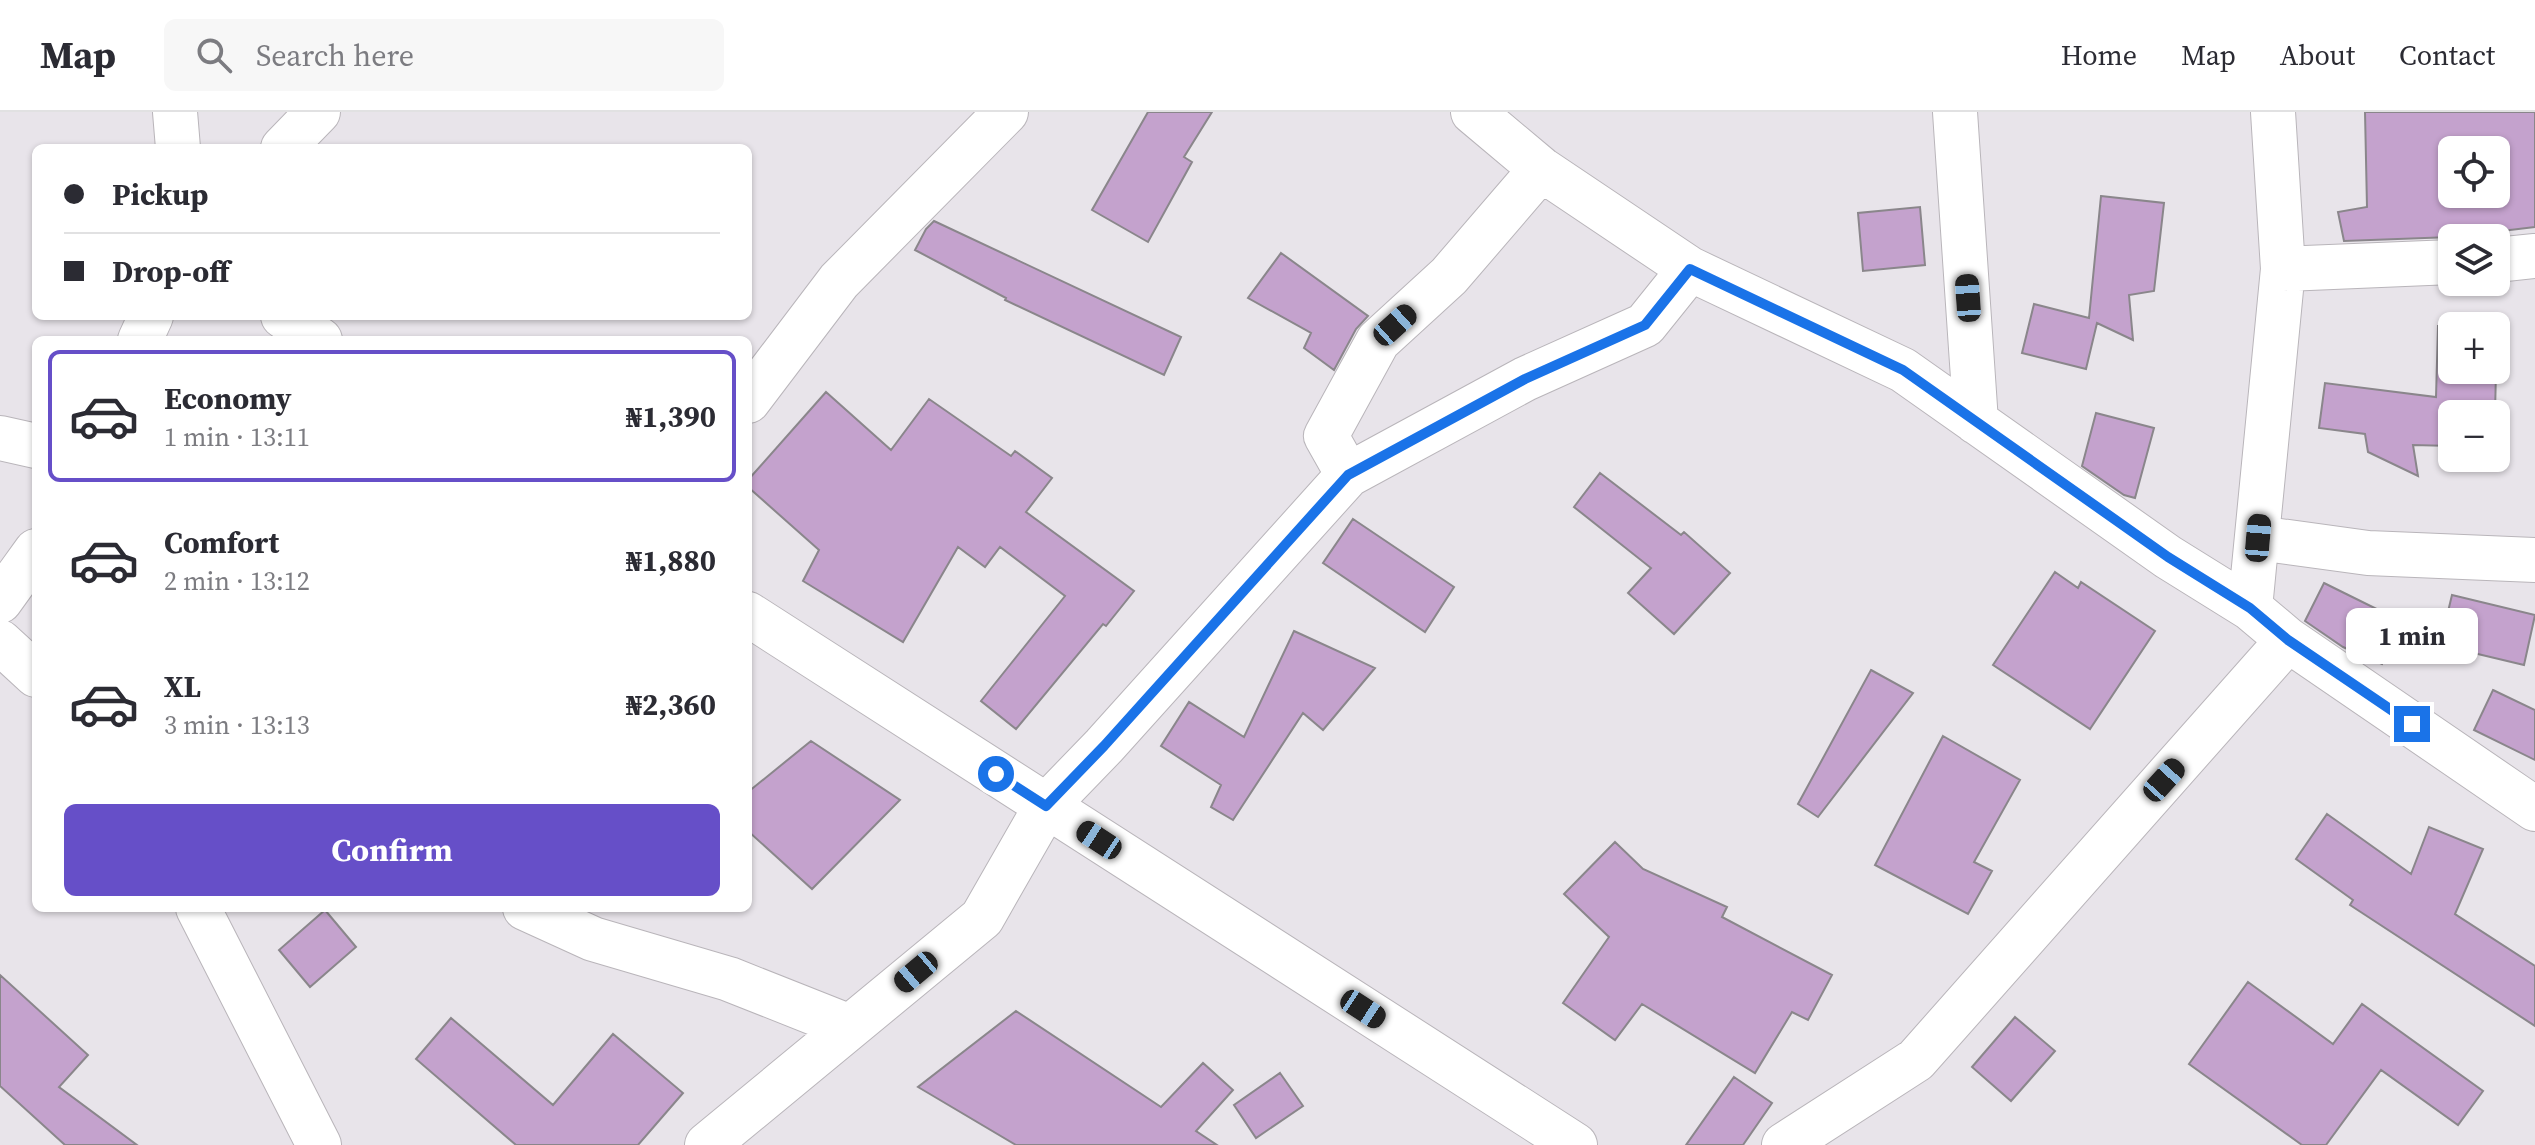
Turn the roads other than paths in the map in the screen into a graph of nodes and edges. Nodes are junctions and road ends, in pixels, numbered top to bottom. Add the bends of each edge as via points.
1 (175, 112) edge
2 (318, 112) edge
3 (1006, 112) edge
4 (1473, 112) edge
5 (1955, 112) edge
6 (2273, 112) edge
7 (178, 144) edge
8 (287, 144) edge
9 (1541, 169) junction
10 (2535, 256) edge
11 (2510, 259) edge
12 (2438, 263) edge
13 (1690, 269) junction
14 (2283, 269) junction
15 (289, 320) edge
16 (314, 336) edge
17 (752, 396) edge
18 (1976, 422) junction
19 (0, 438) edge
20 (32, 445) edge
21 (1348, 475) junction
22 (2258, 538) junction
23 (32, 557) edge
24 (2535, 560) edge
25 (0, 601) edge
26 (2250, 608) junction
27 (752, 617) edge
28 (2288, 640) junction
29 (0, 642) edge
30 (32, 671) edge
31 (1046, 806) junction
32 (2535, 809) edge
33 (200, 912) edge
34 (534, 912) edge
35 (850, 1027) junction
36 (319, 1145) edge
37 (707, 1145) edge
38 (1575, 1145) edge
39 (1784, 1145) edge

1 - 7 street
2 - 8 street
3 - 17 street via 839,281
4 - 9 street
5 - 18 street
6 - 14 street
9 - 13 street
9 - 21 street via 1449,276 1378,341 1326,436
10 - 11 street
12 - 14 street
13 - 18 street via 1903,370
13 - 21 street via 1645,325 1525,379
14 - 22 street
15 - 16 street
18 - 26 street
19 - 20 street
21 - 31 street
22 - 24 street via 2368,553
22 - 26 street
23 - 25 street
26 - 28 street
27 - 31 street
28 - 32 street
28 - 39 street via 1916,1060
29 - 30 street
31 - 35 street via 982,918
31 - 38 street
33 - 36 street
34 - 35 street via 593,939 729,979
35 - 37 street

